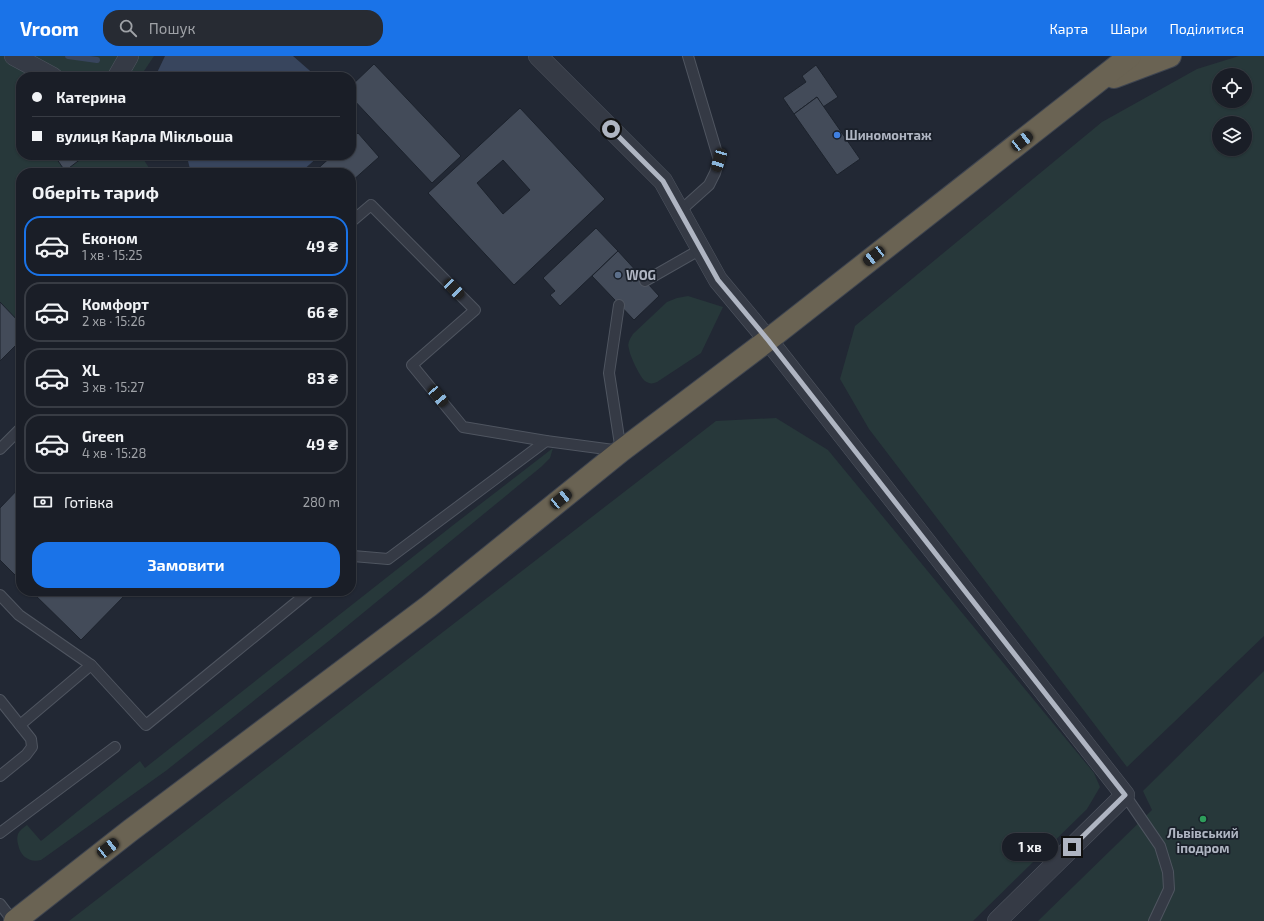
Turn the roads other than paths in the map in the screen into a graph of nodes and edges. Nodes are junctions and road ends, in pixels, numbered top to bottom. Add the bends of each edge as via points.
1 (14, 56) edge
2 (129, 56) edge
3 (538, 56) edge
4 (688, 56) edge
5 (1112, 56) edge
6 (1130, 56) edge
7 (1170, 56) edge
8 (44, 72) edge
9 (120, 72) edge
10 (1096, 83) junction
11 (680, 211) junction
12 (356, 218) edge
13 (701, 249) junction
14 (645, 281) dead end
15 (619, 304) dead end
16 (768, 340) junction
17 (16, 433) edge
18 (546, 441) junction
19 (0, 449) edge
20 (621, 451) junction
21 (356, 556) edge
22 (0, 595) edge
23 (304, 596) edge
24 (91, 665) junction
25 (0, 700) edge
26 (20, 725) junction
27 (115, 747) dead end
28 (0, 776) edge
29 (1125, 795) junction
30 (0, 833) edge
31 (0, 904) edge
32 (14, 921) edge
33 (997, 921) edge
34 (1154, 921) edge

1 - 8 street
2 - 9 street
3 - 11 street via 663,181
4 - 11 lane via 719,160 709,185
5 - 10 highway
6 - 10 highway
7 - 10 highway
10 - 16 highway
11 - 13 street
12 - 18 lane via 371,205 475,310 412,365 464,427
13 - 14 lane
13 - 16 street via 718,280
15 - 20 lane via 609,373
16 - 20 highway
16 - 29 street
17 - 19 lane
18 - 20 lane
18 - 21 lane via 388,559
20 - 32 highway via 429,606
22 - 24 lane via 19,615
23 - 24 lane via 146,725
24 - 26 lane
25 - 26 lane
26 - 28 lane via 31,739 32,747
27 - 30 lane
29 - 33 street
29 - 34 lane via 1160,846 1168,872 1169,889
31 - 32 lane

